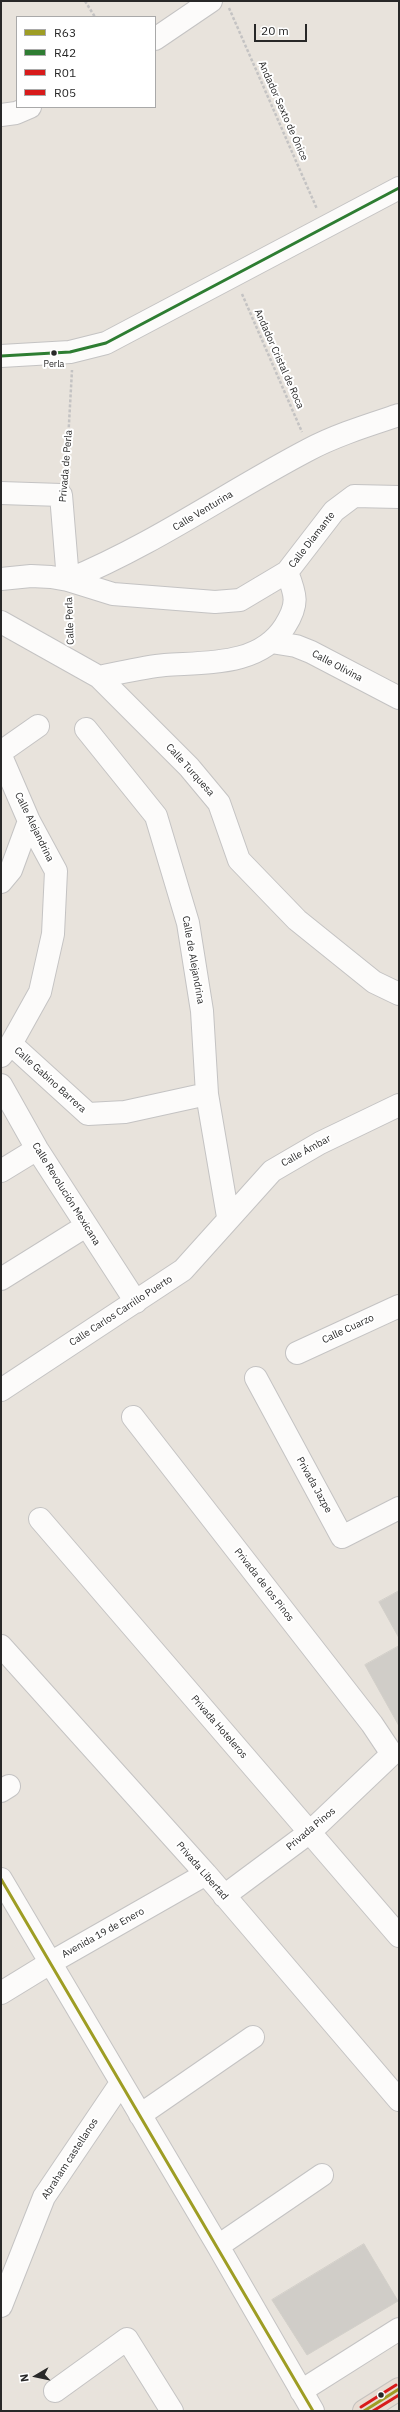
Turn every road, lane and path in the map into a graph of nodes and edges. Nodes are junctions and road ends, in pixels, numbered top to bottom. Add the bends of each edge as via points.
1 (85, 1) edge
2 (211, 1) edge
3 (226, 1) edge
4 (94, 16) edge
5 (156, 38) edge
6 (28, 108) edge
7 (1, 115) edge
8 (399, 188) edge
9 (325, 228) junction
10 (233, 275) junction
11 (70, 352) junction
12 (1, 356) edge
13 (399, 415) edge
14 (310, 449) junction
15 (1, 493) edge
16 (61, 495) junction
17 (399, 496) edge
18 (287, 572) junction
19 (1, 579) edge
20 (68, 580) junction
21 (1, 622) edge
22 (272, 642) junction
23 (69, 662) junction
24 (99, 677) junction
25 (399, 698) edge
26 (38, 726) dead end
27 (86, 729) dead end
28 (1, 752) edge
29 (1, 756) edge
30 (29, 821) junction
31 (1, 882) edge
32 (399, 994) edge
33 (6, 1050) edge
34 (1, 1085) edge
35 (207, 1094) junction
36 (399, 1105) edge
37 (37, 1149) junction
38 (1, 1171) edge
39 (228, 1218) junction
40 (86, 1226) junction
41 (1, 1279) edge
42 (136, 1302) junction
43 (399, 1306) edge
44 (297, 1353) dead end
45 (256, 1378) dead end
46 (1, 1390) edge
47 (133, 1417) dead end
48 (399, 1508) edge
49 (40, 1519) dead end
50 (1, 1646) edge
51 (392, 1754) joint
52 (310, 1832) junction
53 (206, 1874) junction
54 (1, 1879) edge
55 (224, 1896) junction
56 (399, 1936) edge
57 (50, 1963) junction
58 (1, 1993) edge
59 (253, 2037) dead end
60 (121, 2083) junction
61 (399, 2100) edge
62 (140, 2115) junction
63 (322, 2175) dead end
64 (218, 2246) junction
65 (1, 2306) edge
66 (399, 2329) edge
67 (399, 2389) edge
68 (55, 2390) dead end
69 (301, 2391) junction
70 (172, 2411) edge
71 (313, 2411) edge
72 (364, 2411) edge

1 - 4 path
2 - 5 street
3 - 9 path, Andador Sexto de Ónice
6 - 7 street
8 - 9 street
9 - 10 street
10 - 11 street via 106,344
10 - 14 path, Andador Cristal de Roca
11 - 12 street
11 - 16 path, Privada de Perla via 72,366 67,459
13 - 14 street, Calle Venturina
14 - 20 street, Calle Venturina via 166,533 114,561
15 - 16 street
16 - 20 street, Privada de Perla
17 - 18 street, Calle Diamante via 354,496 334,511
18 - 20 street via 240,600 215,602 113,594
18 - 22 street, Calle Diamante via 295,593 294,612
19 - 20 street, Calle Venturina via 30,576
20 - 23 path, Calle Perla via 71,641
21 - 23 street, Calle Turquesa
22 - 24 street, Calle Diamante via 251,654 207,664 164,665
22 - 25 street, Calle Olivina via 296,646 311,652
23 - 24 street, Calle Turquesa
24 - 32 street, Calle Turquesa via 189,767 219,803 239,860 297,920 374,982
26 - 28 street
27 - 35 street, Calle de Alejandrina via 156,816 188,923 202,1011
29 - 30 street, Calle Alejandrina
30 - 31 street via 11,870
30 - 33 street, Calle Alejandrina via 56,871 53,934 40,992
33 - 35 street, Calle Gabino Barrera via 88,1114 125,1112
34 - 37 street, Calle Revolución Mexicana
35 - 39 street, Calle de Alejandrina
36 - 39 street, Calle Ámbar via 320,1143 272,1171
37 - 38 street
37 - 40 street, Calle Revolución Mexicana
39 - 42 street, Calle Carlos Carrillo Puerto via 183,1270
40 - 41 street
40 - 42 street, Calle Revolución Mexicana
42 - 46 street, Calle Carlos Carrillo Puerto
43 - 44 street, Calle Cuarzo
45 - 48 street, Privada Jazpe via 342,1536
47 - 51 street, Privada de los Pinos
49 - 52 street, Privada Hoteleros
50 - 53 street, Privada Libertad
51 - 52 street, Privada Pinos
52 - 55 street, Privada Pinos
52 - 56 street, Privada Hoteleros
53 - 55 street, Privada Libertad
53 - 57 street, Avenida 19 de Enero
54 - 57 street
55 - 61 street, Privada Libertad
57 - 58 street, Avenida 19 de Enero
57 - 60 street
59 - 62 street
60 - 62 street
60 - 65 street, Abraham castellanos via 44,2197
62 - 64 street
63 - 64 street
64 - 69 street
66 - 69 street
67 - 72 highway
68 - 70 street via 127,2339
69 - 71 street

